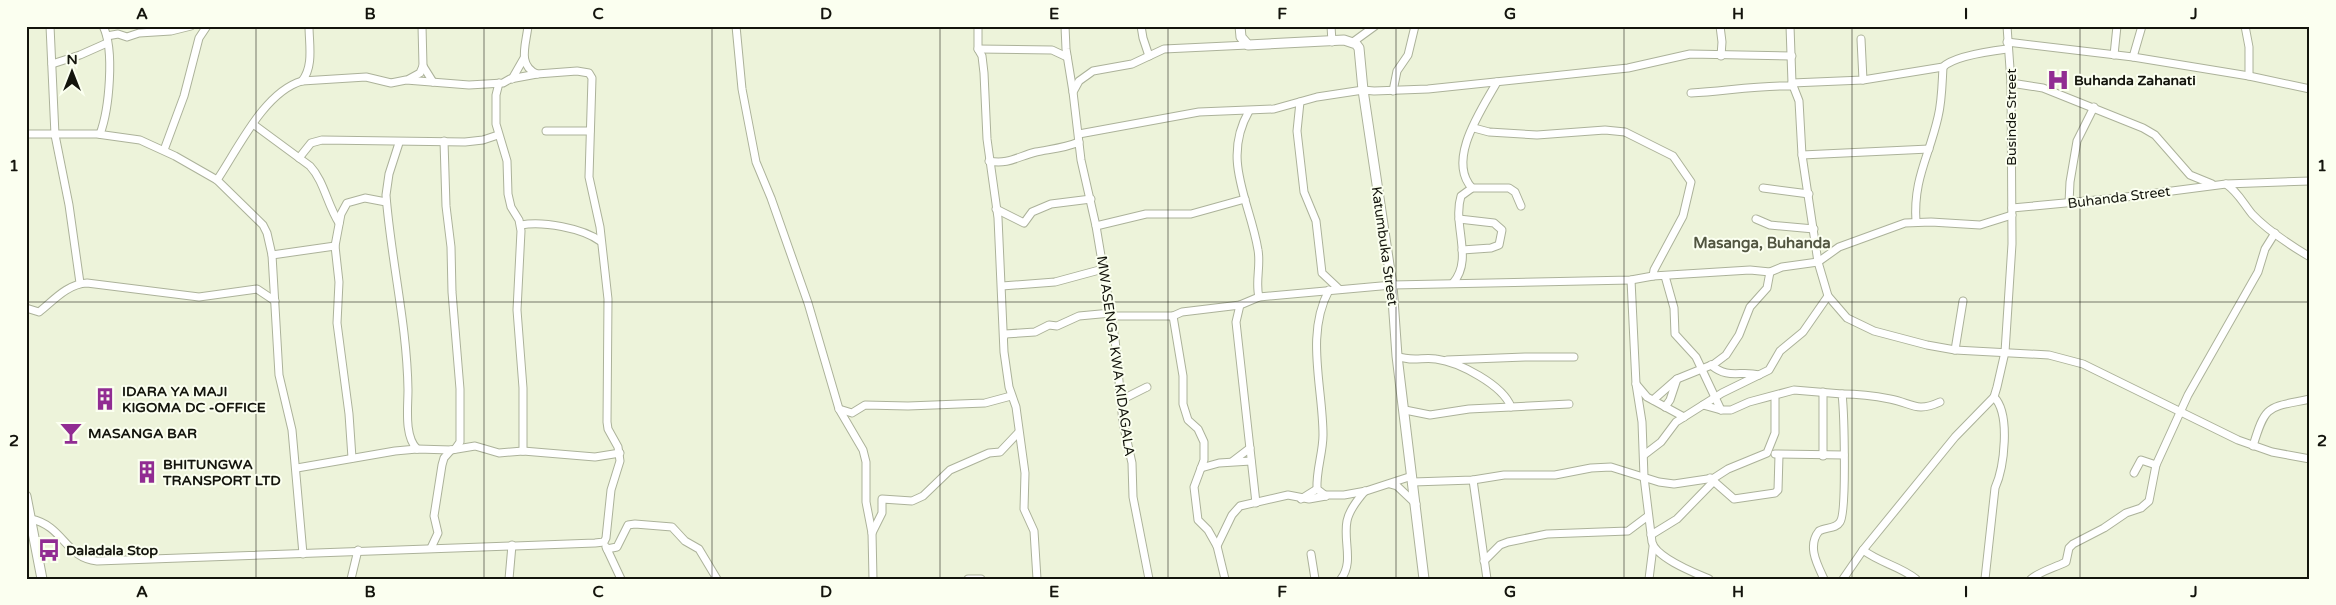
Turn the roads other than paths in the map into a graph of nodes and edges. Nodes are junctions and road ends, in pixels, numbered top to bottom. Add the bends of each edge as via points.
1 (50, 26) edge
2 (103, 26) edge
3 (191, 26) edge
4 (196, 26) edge
5 (207, 26) edge
6 (309, 26) edge
7 (422, 26) edge
8 (528, 26) edge
9 (736, 26) edge
10 (978, 26) edge
11 (1065, 26) edge
12 (1142, 26) edge
13 (1240, 26) edge
14 (1332, 26) edge
15 (1375, 26) edge
16 (1415, 26) edge
17 (1720, 26) edge
18 (1790, 26) edge
19 (2007, 26) edge
20 (2117, 26) edge
21 (2142, 26) edge
22 (2245, 26) edge
23 (1861, 39) dead end
24 (107, 40) junction
25 (1332, 42) junction
26 (1353, 42) junction
27 (1248, 45) junction
28 (2007, 46) junction
29 (978, 49) junction
30 (2114, 55) junction
31 (1149, 56) junction
32 (1720, 56) junction
33 (1792, 56) junction
34 (1067, 57) junction
35 (2134, 57) junction
36 (524, 58) junction
37 (52, 64) junction
38 (423, 66) junction
39 (1942, 67) junction
40 (537, 74) junction
41 (2249, 76) junction
42 (512, 78) junction
43 (406, 80) junction
44 (1864, 80) junction
45 (302, 81) junction
46 (433, 82) junction
47 (1497, 82) junction
48 (499, 83) junction
49 (2011, 83) junction
50 (1793, 84) junction
51 (2310, 89) edge
52 (1363, 90) junction
53 (1393, 91) junction
54 (1073, 92) junction
55 (1691, 93) dead end
56 (1300, 102) junction
57 (2094, 107) junction
58 (1249, 111) junction
59 (253, 124) junction
60 (1474, 128) junction
61 (546, 131) dead end
62 (590, 131) junction
63 (26, 134) edge
64 (100, 134) junction
65 (55, 135) junction
66 (498, 135) junction
67 (1079, 138) junction
68 (444, 141) junction
69 (399, 143) junction
70 (1929, 149) junction
71 (164, 150) junction
72 (1802, 155) junction
73 (299, 158) junction
74 (989, 161) junction
75 (2190, 175) junction
76 (217, 180) junction
77 (2310, 181) edge
78 (2226, 184) junction
79 (2215, 185) junction
80 (1472, 188) junction
81 (1763, 188) dead end
82 (2192, 188) junction
83 (1809, 194) junction
84 (1091, 199) junction
85 (1245, 199) junction
86 (386, 202) junction
87 (2069, 203) junction
88 (1521, 206) dead end
89 (996, 209) junction
90 (2012, 211) junction
91 (1459, 219) junction
92 (1756, 219) dead end
93 (339, 222) junction
94 (1916, 222) junction
95 (520, 225) junction
96 (1096, 226) junction
97 (1814, 229) junction
98 (2275, 233) junction
99 (600, 241) junction
100 (335, 246) junction
101 (1462, 250) junction
102 (272, 255) junction
103 (2310, 257) edge
104 (1818, 262) junction
105 (1103, 269) junction
106 (1770, 272) junction
107 (1652, 276) junction
108 (1665, 276) junction
109 (1631, 280) junction
110 (80, 283) junction
111 (1453, 283) junction
112 (1392, 285) junction
113 (1002, 286) junction
114 (1339, 289) junction
115 (1329, 290) junction
116 (1828, 296) junction
117 (1259, 297) junction
118 (275, 301) junction
119 (1963, 301) dead end
120 (1240, 305) junction
121 (26, 308) edge
122 (1111, 314) junction
123 (1173, 316) junction
124 (1004, 338) junction
125 (1955, 350) junction
126 (2005, 352) junction
127 (1397, 356) junction
128 (1574, 357) dead end
129 (1444, 360) junction
130 (1710, 365) junction
131 (1700, 368) junction
132 (1759, 375) junction
133 (1677, 379) junction
134 (1636, 384) junction
135 (1147, 387) dead end
136 (1823, 392) junction
137 (1842, 394) junction
138 (1011, 396) junction
139 (1774, 396) junction
140 (1715, 397) junction
141 (1994, 398) junction
142 (2310, 399) edge
143 (1121, 400) junction
144 (1653, 400) junction
145 (1940, 402) dead end
146 (1569, 404) dead end
147 (1703, 405) junction
148 (1511, 407) junction
149 (1664, 407) junction
150 (839, 409) junction
151 (1405, 410) junction
152 (1721, 410) junction
153 (2180, 411) junction
154 (1684, 417) junction
155 (1018, 433) junction
156 (1008, 445) junction
157 (2253, 446) junction
158 (1250, 448) junction
159 (416, 449) junction
160 (453, 449) junction
161 (1021, 450) junction
162 (523, 451) junction
163 (1767, 453) junction
164 (620, 454) junction
165 (1779, 454) junction
166 (1844, 455) junction
167 (1644, 456) junction
168 (1822, 456) junction
169 (352, 458) junction
170 (2310, 459) edge
171 (1233, 461) junction
172 (1251, 461) junction
173 (2156, 465) junction
174 (297, 468) junction
175 (1201, 468) junction
176 (2134, 473) dead end
177 (1644, 476) junction
178 (1413, 479) junction
179 (1473, 480) junction
180 (1711, 480) junction
181 (1387, 483) junction
182 (1317, 489) junction
183 (1366, 491) junction
184 (26, 496) edge
185 (1326, 496) junction
186 (1301, 499) junction
187 (1256, 503) junction
188 (1416, 504) junction
189 (1648, 516) junction
190 (31, 519) junction
191 (872, 533) junction
192 (1651, 535) junction
193 (604, 542) junction
194 (512, 545) junction
195 (1217, 546) junction
196 (1653, 547) junction
197 (431, 548) junction
198 (607, 549) junction
199 (358, 550) junction
200 (1863, 550) junction
201 (303, 554) junction
202 (1311, 554) dead end
203 (1484, 561) junction
204 (42, 579) edge
205 (351, 579) edge
206 (509, 579) edge
207 (620, 579) edge
208 (717, 579) edge
209 (873, 579) edge
210 (968, 579) edge
211 (981, 579) edge
212 (1037, 579) edge
213 (1149, 579) edge
214 (1224, 579) edge
215 (1315, 579) edge
216 (1340, 579) edge
217 (1424, 579) edge
218 (1487, 579) edge
219 (1649, 579) edge
220 (1709, 579) edge
221 (1824, 579) edge
222 (1843, 579) edge
223 (1916, 579) edge
224 (1985, 579) edge
225 (2031, 579) edge

1 - 37 street
2 - 24 street
3 - 4 street
3 - 24 street via 128,37 118,34
5 - 71 street via 200,38 184,96
6 - 45 street via 308,70
7 - 38 street
8 - 36 street
9 - 150 street via 742,88 756,162 808,303
10 - 29 street
11 - 34 street, MWASENGA KWA KIDAGALA
12 - 31 street
13 - 27 main road via 1241,37
14 - 25 street
15 - 26 street
16 - 53 street via 1408,54 1395,76
17 - 32 street
18 - 33 street
19 - 28 street, Businde Street
20 - 30 street
21 - 35 street
22 - 41 street
23 - 44 street
24 - 37 street via 80,55
24 - 64 street via 108,106
25 - 26 main road
25 - 27 main road
26 - 52 main road, Katumbuka Street via 1359,48
27 - 31 street via 1173,48
28 - 30 street
28 - 39 street
28 - 49 street, Businde Street
29 - 34 street via 1052,50
29 - 74 street via 983,64
30 - 35 street
31 - 54 street via 1132,64 1093,71 1079,81
32 - 33 street
32 - 47 street via 1685,55 1628,68
33 - 50 street
34 - 54 street, MWASENGA KWA KIDAGALA
35 - 41 street
36 - 40 street via 526,68
36 - 42 street
37 - 65 street
38 - 43 street via 420,73
38 - 46 street
39 - 44 street
39 - 70 street via 1939,110
40 - 42 street
40 - 62 street via 589,73 592,78
41 - 51 street
42 - 48 street
43 - 45 street via 391,84 366,77
43 - 46 street
44 - 50 street
45 - 59 street via 281,91
46 - 48 street
47 - 53 street
47 - 60 street
48 - 66 street
49 - 57 street via 2039,86
49 - 90 street, Businde Street
50 - 55 street
50 - 72 street via 1798,101
52 - 53 street
52 - 56 street
52 - 112 main road, Katumbuka Street
54 - 67 street, MWASENGA KWA KIDAGALA
56 - 58 street
56 - 114 street via 1297,131 1304,192 1316,221 1322,273
57 - 75 street via 2155,135
57 - 87 street via 2077,141
58 - 67 street via 1193,113
58 - 85 street via 1236,144
59 - 73 street
59 - 76 street
60 - 80 street via 1461,165 1464,178
60 - 107 street via 1537,135 1616,130 1673,156 1691,182 1689,197 1683,216
61 - 62 street
62 - 99 street via 589,177
63 - 65 street
64 - 65 street
64 - 71 street via 140,140
65 - 110 street
66 - 68 street via 477,141
66 - 95 street via 507,161 511,207
67 - 74 street via 1059,149 1034,152 1006,162
67 - 84 street, MWASENGA KWA KIDAGALA
68 - 69 street
68 - 160 street via 460,389 460,442
69 - 73 street via 322,140 311,143
69 - 86 street via 386,186
70 - 72 street
70 - 94 street via 1919,173
71 - 76 street
72 - 83 street
73 - 93 street via 317,174 328,205
74 - 89 street
75 - 79 street
75 - 82 street
76 - 102 street via 263,226 268,233
77 - 78 street, Buhanda Street
78 - 79 street, Buhanda Street
78 - 98 street
79 - 82 street, Buhanda Street
80 - 88 street via 1512,188
80 - 91 street via 1461,196
81 - 83 street
82 - 87 street, Buhanda Street
83 - 97 street
84 - 89 street via 1051,204 1032,212 1024,222
84 - 96 street, MWASENGA KWA KIDAGALA
85 - 96 street via 1191,214 1146,214
85 - 117 street via 1259,257
86 - 93 street via 375,198 352,200 344,208
86 - 159 street via 406,352 409,430
87 - 90 street, Buhanda Street
89 - 113 street
90 - 94 street, Buhanda Street via 1980,225
90 - 126 street, Businde Street via 2011,282
91 - 101 street
91 - 101 street via 1494,222 1502,230 1499,245
92 - 97 street via 1770,225
93 - 100 street
94 - 104 street, Buhanda Street via 1839,247
95 - 99 street via 547,225 584,232
95 - 162 street via 517,310 523,388
96 - 105 street, MWASENGA KWA KIDAGALA
97 - 104 street
98 - 103 street
98 - 153 street via 2265,249 2258,272
99 - 164 street via 609,320 607,422
100 - 102 street
100 - 169 street via 339,282 337,324
101 - 111 street via 1461,270
102 - 118 street
104 - 106 street
104 - 116 street
105 - 113 street via 1055,282
105 - 122 street, MWASENGA KWA KIDAGALA
106 - 108 street via 1750,270
106 - 130 street via 1767,288 1750,307 1735,342 1723,358
107 - 108 street
107 - 109 street
108 - 131 street via 1674,308 1675,334 1696,357
109 - 111 street
109 - 134 street
110 - 118 street via 199,297 257,289
110 - 121 street via 55,297 39,312
111 - 112 street
112 - 114 street
112 - 127 main road, Katumbuka Street
113 - 124 street
114 - 115 street
115 - 117 street
115 - 182 street via 1316,328 1323,435
116 - 125 street via 1840,312 1863,327
116 - 132 street via 1803,332 1780,351 1770,370
117 - 120 street
118 - 174 street via 279,375 291,421
119 - 125 street
120 - 123 street
120 - 158 street via 1237,313 1238,340
122 - 123 street
122 - 124 street via 1079,316 1035,332 1009,332
122 - 143 street, MWASENGA KWA KIDAGALA
123 - 175 street via 1183,376 1183,404 1188,420 1204,442
124 - 138 street
125 - 126 street
126 - 141 street, Businde Street
126 - 153 street via 2049,356 2083,364
127 - 129 street via 1409,360
127 - 151 main road, Katumbuka Street
128 - 129 street
129 - 148 street via 1478,374
130 - 131 street
130 - 132 street via 1720,373
131 - 133 street
131 - 140 street
132 - 140 street
133 - 144 street
133 - 149 street
134 - 144 street
134 - 167 street
135 - 143 street
136 - 137 street
136 - 139 street via 1794,390
136 - 168 street
137 - 145 street via 1888,399 1926,408
137 - 166 street
138 - 150 street via 985,403 865,405 852,413
138 - 155 street via 1016,407
139 - 152 street via 1749,402 1737,409
139 - 163 street via 1775,433
140 - 147 street
140 - 152 street
141 - 200 street via 1955,437
141 - 224 street via 2000,403 2004,427
142 - 157 street via 2268,410
143 - 213 street, MWASENGA KWA KIDAGALA via 1132,463 1133,497
144 - 149 street
146 - 148 street
147 - 152 street
147 - 154 street
148 - 151 street via 1430,415
149 - 154 street
150 - 191 street via 863,450 866,502
151 - 178 main road, Katumbuka Street
153 - 157 street
153 - 173 street
154 - 167 street
155 - 156 street
155 - 161 street
156 - 161 street
156 - 191 street via 1000,452 989,453 950,470 923,496 912,501 882,499 882,513
157 - 170 street
158 - 171 street
158 - 172 street
159 - 160 street
159 - 169 street
160 - 162 street via 475,446 499,453
160 - 197 street via 442,465 434,516 438,533
161 - 212 street via 1025,473 1024,509 1034,532
162 - 164 street via 595,457
163 - 165 street
163 - 180 street
164 - 193 street
165 - 168 street
165 - 180 street via 1778,490 1775,493 1734,499
166 - 168 street
166 - 221 street via 1842,520 1837,526 1819,531 1814,541 1814,556
167 - 177 street
169 - 174 street
171 - 172 street
171 - 175 street
172 - 187 street
173 - 176 street via 2141,460
173 - 225 street via 2146,505 2073,544 2066,562
174 - 201 street
175 - 195 street via 1194,487 1198,520
177 - 179 street via 1616,467 1602,467 1555,475 1504,475
177 - 180 street via 1666,484
177 - 189 street
178 - 179 street
178 - 181 street
178 - 188 main road, Katumbuka Street
179 - 203 street
180 - 192 street via 1677,519
181 - 183 street
181 - 188 street via 1397,486
182 - 185 street
182 - 186 street
183 - 185 street
183 - 216 street via 1348,516 1348,562
184 - 190 main road
185 - 186 street
186 - 187 street via 1288,495
187 - 195 street via 1237,509
188 - 217 main road, Katumbuka Street
189 - 192 street
189 - 203 street via 1628,532 1547,534 1508,542 1500,545
190 - 201 street via 53,528 78,555 89,560
190 - 204 main road
191 - 209 street
192 - 196 street
193 - 194 street
193 - 198 street
194 - 197 street
194 - 206 street
195 - 214 street
196 - 219 street
196 - 220 street
197 - 199 street
198 - 207 street
198 - 208 street via 617,547 628,525 672,527 685,541 700,549
199 - 201 street
199 - 205 street
200 - 222 street
200 - 223 street
202 - 215 street
203 - 218 street
210 - 211 street

